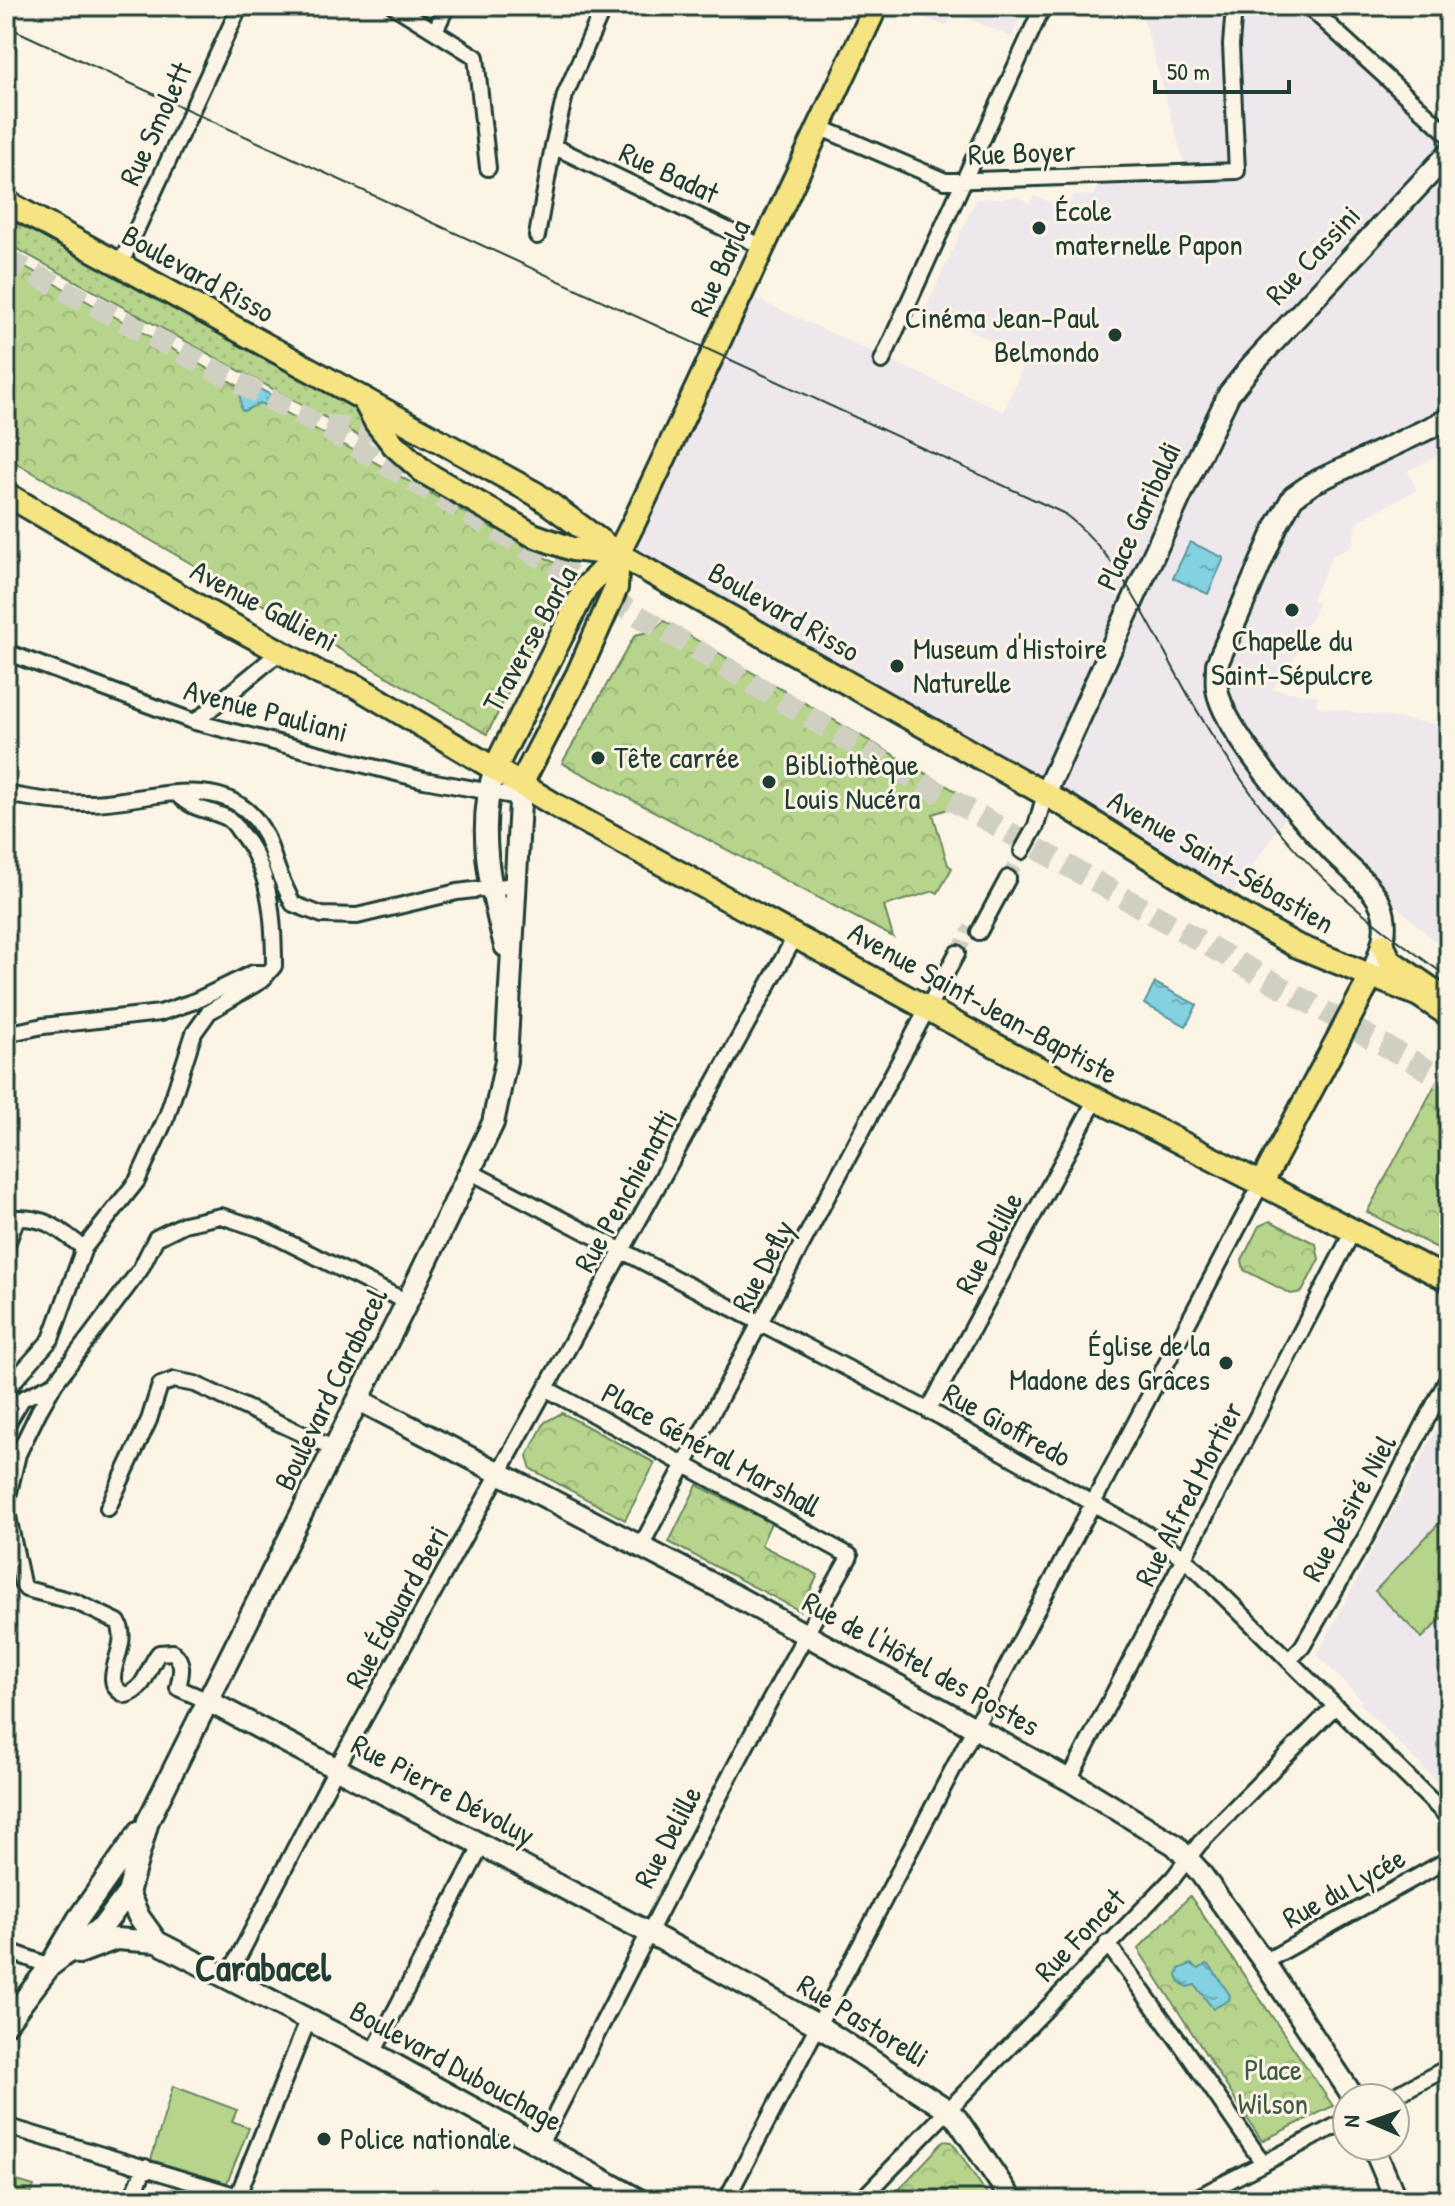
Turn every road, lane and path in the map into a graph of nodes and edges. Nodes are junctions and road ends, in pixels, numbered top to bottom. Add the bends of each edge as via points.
1 (240, 6) edge
2 (394, 6) edge
3 (447, 6) edge
4 (604, 6) edge
5 (876, 6) edge
6 (1043, 6) edge
7 (1234, 6) edge
8 (1308, 6) edge
9 (435, 31) junction
10 (819, 127) junction
11 (1449, 135) edge
12 (553, 146) junction
13 (1449, 153) edge
14 (488, 168) dead end
15 (963, 182) junction
16 (6, 202) edge
17 (537, 236) dead end
18 (763, 247) junction
19 (120, 265) junction
20 (882, 361) dead end
21 (363, 397) junction
22 (1226, 401) joint
23 (1449, 419) edge
24 (422, 447) tunnel mouth
25 (6, 494) edge
26 (554, 510) junction
27 (618, 554) junction
28 (281, 651) junction
29 (6, 652) edge
30 (195, 722) junction
31 (495, 768) junction
32 (520, 790) junction
33 (489, 792) junction
34 (6, 794) edge
35 (177, 794) junction
36 (1045, 794) junction
37 (1018, 850) tunnel mouth
38 (1005, 876) tunnel mouth
39 (515, 885) junction
40 (490, 888) junction
41 (975, 930) tunnel mouth
42 (796, 935) junction
43 (1383, 945) junction
44 (961, 955) tunnel mouth
45 (510, 965) junction
46 (268, 973) junction
47 (1371, 977) junction
48 (1445, 999) edge
49 (929, 1009) junction
50 (1449, 1015) edge
51 (1449, 1029) edge
52 (6, 1034) edge
53 (1096, 1099) junction
54 (471, 1172) junction
55 (1261, 1184) junction
56 (1353, 1231) junction
57 (6, 1247) edge
58 (84, 1248) junction
59 (622, 1251) junction
60 (1449, 1280) edge
61 (407, 1302) junction
62 (762, 1324) junction
63 (1449, 1376) edge
64 (55, 1383) junction
65 (547, 1389) junction
66 (6, 1390) edge
67 (359, 1400) junction
68 (928, 1411) junction
69 (6, 1426) edge
70 (335, 1449) junction
71 (686, 1464) junction
72 (501, 1472) junction
73 (1093, 1504) junction
74 (6, 1506) edge
75 (108, 1508) dead end
76 (641, 1546) junction
77 (850, 1556) joint
78 (1186, 1559) junction
79 (805, 1635) junction
80 (1289, 1660) junction
81 (208, 1701) junction
82 (1335, 1706) junction
83 (975, 1727) junction
84 (337, 1767) junction
85 (1069, 1780) junction
86 (1449, 1818) edge
87 (148, 1821) junction
88 (482, 1845) junction
89 (1188, 1858) junction
90 (1449, 1859) edge
91 (128, 1893) junction
92 (648, 1934) junction
93 (157, 1942) junction
94 (1107, 1943) junction
95 (6, 1954) edge
96 (1264, 1962) junction
97 (50, 1966) junction
98 (227, 1979) junction
99 (308, 2020) junction
100 (6, 2024) edge
101 (817, 2025) junction
102 (373, 2053) junction
103 (1449, 2067) edge
104 (1343, 2082) edge
105 (1411, 2087) edge
106 (946, 2109) junction
107 (6, 2126) edge
108 (1331, 2128) edge
109 (539, 2146) junction
110 (1380, 2162) edge
111 (1263, 2163) junction
112 (145, 2167) junction
113 (237, 2198) edge
114 (131, 2200) edge
115 (639, 2200) edge
116 (726, 2200) edge
117 (861, 2200) edge
118 (1012, 2200) edge
119 (1192, 2200) edge
120 (1396, 2200) edge

1 - 19 street, Rue Smolett
2 - 9 street
3 - 9 street
4 - 12 street via 565,95
5 - 10 main road, Rue Barla
6 - 15 street
7 - 15 street, Rue Boyer via 1237,171
8 - 11 street
9 - 14 street via 476,57
10 - 15 street, Rue Boyer via 945,181
10 - 18 main road, Rue Barla
12 - 17 street
12 - 18 street, Rue Badat
13 - 22 main road, Rue Cassini via 1252,365
15 - 20 street
16 - 19 main road, Boulevard Risso
18 - 27 main road, Rue Barla
19 - 21 main road, Boulevard Risso
21 - 26 main road, Boulevard Risso via 536,494
21 - 27 main road, Boulevard Risso via 394,445 424,472 533,535 572,549
22 - 36 main road, Place Garibaldi
23 - 43 main road via 1293,497 1217,664 1217,689 1228,716 1279,791 1381,906
24 - 26 main road via 531,507
25 - 28 main road, Avenue Gallieni
26 - 27 main road, Boulevard Risso
27 - 31 main road, Traverse Barla via 586,587
27 - 32 main road, Traverse Barla via 616,588
27 - 36 main road, Boulevard Risso
28 - 30 street
28 - 31 main road, Avenue Gallieni via 356,686
29 - 30 street, Avenue Pauliani
30 - 33 street, Avenue Pauliani
31 - 32 main road, Avenue Saint-Jean-Baptiste
31 - 33 main road
32 - 33 street, Avenue Pauliani
32 - 39 main road, Boulevard Carabacel
32 - 42 main road, Avenue Saint-Jean-Baptiste
33 - 40 main road, Boulevard Carabacel
34 - 35 street via 91,804
35 - 40 street via 217,794 241,805 267,837 293,904 322,915 357,916
35 - 46 street via 189,806 229,819 251,844 267,884 274,927 274,966
36 - 37 street
36 - 47 main road, Avenue Saint-Sébastien via 1295,945
38 - 41 street
39 - 40 street
39 - 45 main road, Boulevard Carabacel
40 - 45 main road, Boulevard Carabacel
42 - 49 main road, Avenue Saint-Jean-Baptiste
42 - 59 street, Rue Penchienatti
43 - 47 main road
43 - 48 main road via 1389,960
44 - 49 street, Rue Defly
45 - 54 main road, Boulevard Carabacel via 501,1090
46 - 52 street via 253,973 160,1013
46 - 58 street via 209,1012 194,1033 167,1116 137,1181
47 - 50 main road via 1419,995
47 - 51 main road
47 - 55 main road
49 - 53 main road, Avenue Saint-Jean-Baptiste
49 - 62 street, Rue Defly
53 - 55 main road, Avenue Saint-Jean-Baptiste
53 - 68 street, Rue Delille
54 - 59 street, Rue Gioffredo
54 - 61 main road, Boulevard Carabacel
55 - 56 main road, Avenue Saint-Jean-Baptiste
55 - 73 street
56 - 60 main road, Avenue Saint-Jean-Baptiste
56 - 78 street, Rue Alfred Mortier
57 - 58 street via 17,1218 31,1218 47,1221
58 - 66 street via 51,1339
59 - 62 street, Rue Gioffredo
59 - 65 street, Rue Penchienatti
61 - 64 street via 261,1229 221,1216 184,1224 156,1238 140,1270
61 - 67 main road, Boulevard Carabacel
62 - 68 street, Rue Gioffredo
62 - 71 street, Rue Defly
63 - 80 street, Rue Désiré Niel via 1367,1535 1302,1647
64 - 69 street via 22,1399
64 - 74 street via 18,1454
65 - 71 street, Place Général Marshall
65 - 72 street, Rue Penchienatti
67 - 70 main road, Boulevard Carabacel
67 - 72 main road, Rue de l'Hôtel des Postes
68 - 73 street, Rue Gioffredo
70 - 75 street via 195,1384 168,1380 160,1385
70 - 81 main road, Boulevard Carabacel
71 - 76 street, Rue Defly
71 - 77 street, Place Général Marshall
72 - 76 main road, Rue de l'Hôtel des Postes
72 - 84 street, Rue Édouard Beri
73 - 78 street, Rue Gioffredo
73 - 83 street
74 - 81 street via 26,1589 76,1602 118,1622 124,1634 113,1681 119,1692 135,1692 155,1657 173,1652 182,1666 178,1688
76 - 79 main road, Rue de l'Hôtel des Postes
77 - 79 street, Rue Delille
78 - 80 street, Rue Gioffredo
78 - 85 street, Rue Alfred Mortier
79 - 83 main road, Rue de l'Hôtel des Postes
79 - 92 street, Rue Delille
80 - 82 street, Rue Gioffredo
81 - 84 main road, Rue Pierre Dévoluy
81 - 87 main road, Boulevard Carabacel
82 - 86 street, Rue Gioffredo
82 - 89 street, Rue Foncet
83 - 85 main road, Rue de l'Hôtel des Postes
83 - 101 street
84 - 88 main road, Rue Pierre Dévoluy
84 - 98 street, Rue Édouard Beri
85 - 89 main road, Rue de l'Hôtel des Postes
87 - 91 main road, Boulevard Carabacel
87 - 97 main road, Boulevard Carabacel
88 - 92 main road, Rue Pierre Dévoluy
88 - 102 street
89 - 94 street, Rue Foncet
89 - 96 main road, Rue de l'Hôtel des Postes
90 - 96 street, Rue du Lycée
91 - 93 main road, Boulevard Dubouchage
91 - 97 main road, Boulevard Carabacel via 104,1925
92 - 101 main road, Rue Pastorelli
92 - 109 street, Rue Delille
93 - 97 main road, Boulevard Dubouchage via 116,1939
93 - 98 main road, Boulevard Dubouchage
94 - 106 street, Rue Foncet
94 - 111 street
95 - 97 street
96 - 104 main road, Rue de l'Hôtel des Postes
97 - 100 main road
98 - 99 main road, Boulevard Dubouchage
99 - 102 main road, Boulevard Dubouchage
99 - 113 street
101 - 106 main road, Rue Pastorelli
101 - 116 street
102 - 109 main road, Boulevard Dubouchage
103 - 105 street
106 - 117 street, Rue Foncet
106 - 118 main road, Rue Pastorelli
107 - 112 street
108 - 111 street
109 - 115 main road, Boulevard Dubouchage
110 - 120 main road
111 - 119 street
112 - 113 street
112 - 114 street

